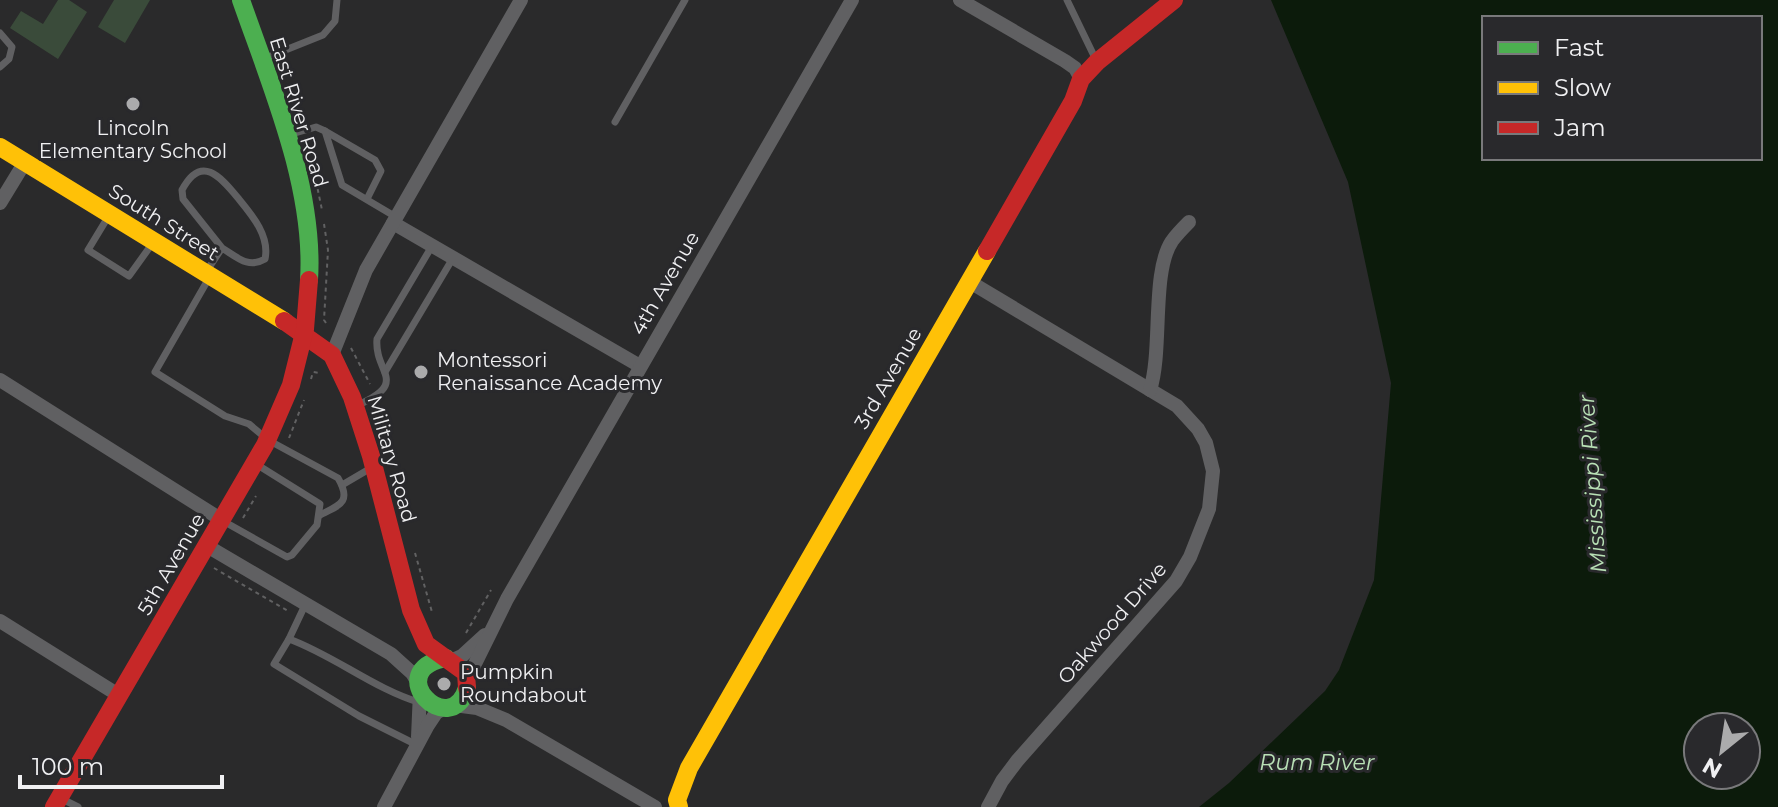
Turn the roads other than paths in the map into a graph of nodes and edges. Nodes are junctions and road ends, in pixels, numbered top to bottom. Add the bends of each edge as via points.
1 (241, 0) edge
2 (337, 0) edge
3 (521, 0) edge
4 (685, 0) edge
5 (852, 0) edge
6 (960, 0) edge
7 (1067, 0) edge
8 (1174, 0) edge
9 (0, 33) edge
10 (261, 59) junction
11 (1097, 62) junction
12 (0, 67) edge
13 (1081, 79) junction
14 (615, 122) dead end
15 (325, 131) junction
16 (288, 136) junction
17 (0, 147) edge
18 (25, 162) junction
19 (367, 199) junction
20 (0, 203) edge
21 (110, 215) junction
22 (394, 220) junction
23 (1189, 222) dead end
24 (153, 241) junction
25 (432, 246) junction
26 (222, 248) junction
27 (453, 258) junction
28 (208, 275) junction
29 (970, 282) junction
30 (306, 334) junction
31 (332, 355) junction
32 (640, 366) junction
33 (385, 372) junction
34 (0, 380) edge
35 (1150, 390) junction
36 (356, 406) junction
37 (268, 440) junction
38 (255, 464) junction
39 (373, 466) junction
40 (342, 485) junction
41 (320, 515) junction
42 (222, 520) junction
43 (207, 546) junction
44 (306, 603) junction
45 (411, 610) junction
46 (0, 621) edge
47 (490, 629) junction
48 (289, 639) junction
49 (450, 659) junction
50 (468, 681) junction
51 (420, 687) junction
52 (120, 696) junction
53 (449, 706) junction
54 (506, 720) junction
55 (417, 745) junction
56 (57, 802) edge
57 (78, 807) edge
58 (384, 807) edge
59 (655, 807) edge
60 (679, 807) edge
61 (988, 807) edge

1 - 10 street, East River Road
2 - 10 lane via 335,21 323,35
3 - 22 street
4 - 14 lane
5 - 32 street, 4th Avenue
6 - 13 street via 1065,61
7 - 11 lane
8 - 11 street, 3rd Avenue
9 - 12 lane via 12,47
10 - 16 street, East River Road
11 - 13 street, 3rd Avenue
13 - 29 street, 3rd Avenue
15 - 16 lane via 316,127
15 - 19 lane via 342,185
15 - 19 lane via 375,160 381,171
16 - 30 street, East River Road via 311,257
17 - 18 street, South Street
18 - 20 street
18 - 21 street, South Street
19 - 22 lane
21 - 24 street, South Street
21 - 24 lane via 88,250 129,276
22 - 25 street
22 - 31 street via 358,287
23 - 35 street via 1165,255
24 - 28 street, South Street
25 - 27 street
25 - 33 lane via 377,339
26 - 26 lane via 247,264 265,259 267,248 255,218 220,175 195,173 187,179 183,199
26 - 28 lane
27 - 32 street
27 - 33 lane
28 - 30 street, South Street
28 - 37 lane via 203,293 155,372
29 - 35 street, Oakwood Drive
29 - 60 street, 3rd Avenue via 689,768
30 - 31 street, Military Road
30 - 37 street, 5th Avenue
31 - 36 street, Military Road
32 - 47 street, 4th Avenue
33 - 36 lane via 380,396
34 - 42 street
35 - 61 street, Oakwood Drive via 1188,417 1206,443 1213,492 1204,525 1176,581 1017,761
36 - 39 street, Military Road
37 - 38 street, 5th Avenue
37 - 40 lane
38 - 41 lane via 320,504
38 - 42 street, 5th Avenue
39 - 40 lane
39 - 45 street, Military Road
40 - 41 lane via 341,504
41 - 42 lane via 287,557
42 - 43 street, 5th Avenue
43 - 44 street
43 - 52 street, 5th Avenue
44 - 48 lane
44 - 51 street via 391,654
45 - 49 street, Military Road via 425,643
45 - 51 street, Military Road via 408,621 419,653
46 - 52 street
47 - 49 street, 4th Avenue
47 - 50 street, 4th Avenue
48 - 51 lane via 386,690
48 - 55 lane via 274,664
49 - 50 street via 463,668
49 - 51 street via 433,660
50 - 53 street via 463,699
50 - 54 street via 477,696
51 - 53 street via 433,706
51 - 55 street
52 - 56 street, 5th Avenue
53 - 54 street via 477,708
53 - 55 street via 436,713
54 - 59 street
55 - 58 street
56 - 57 lane

